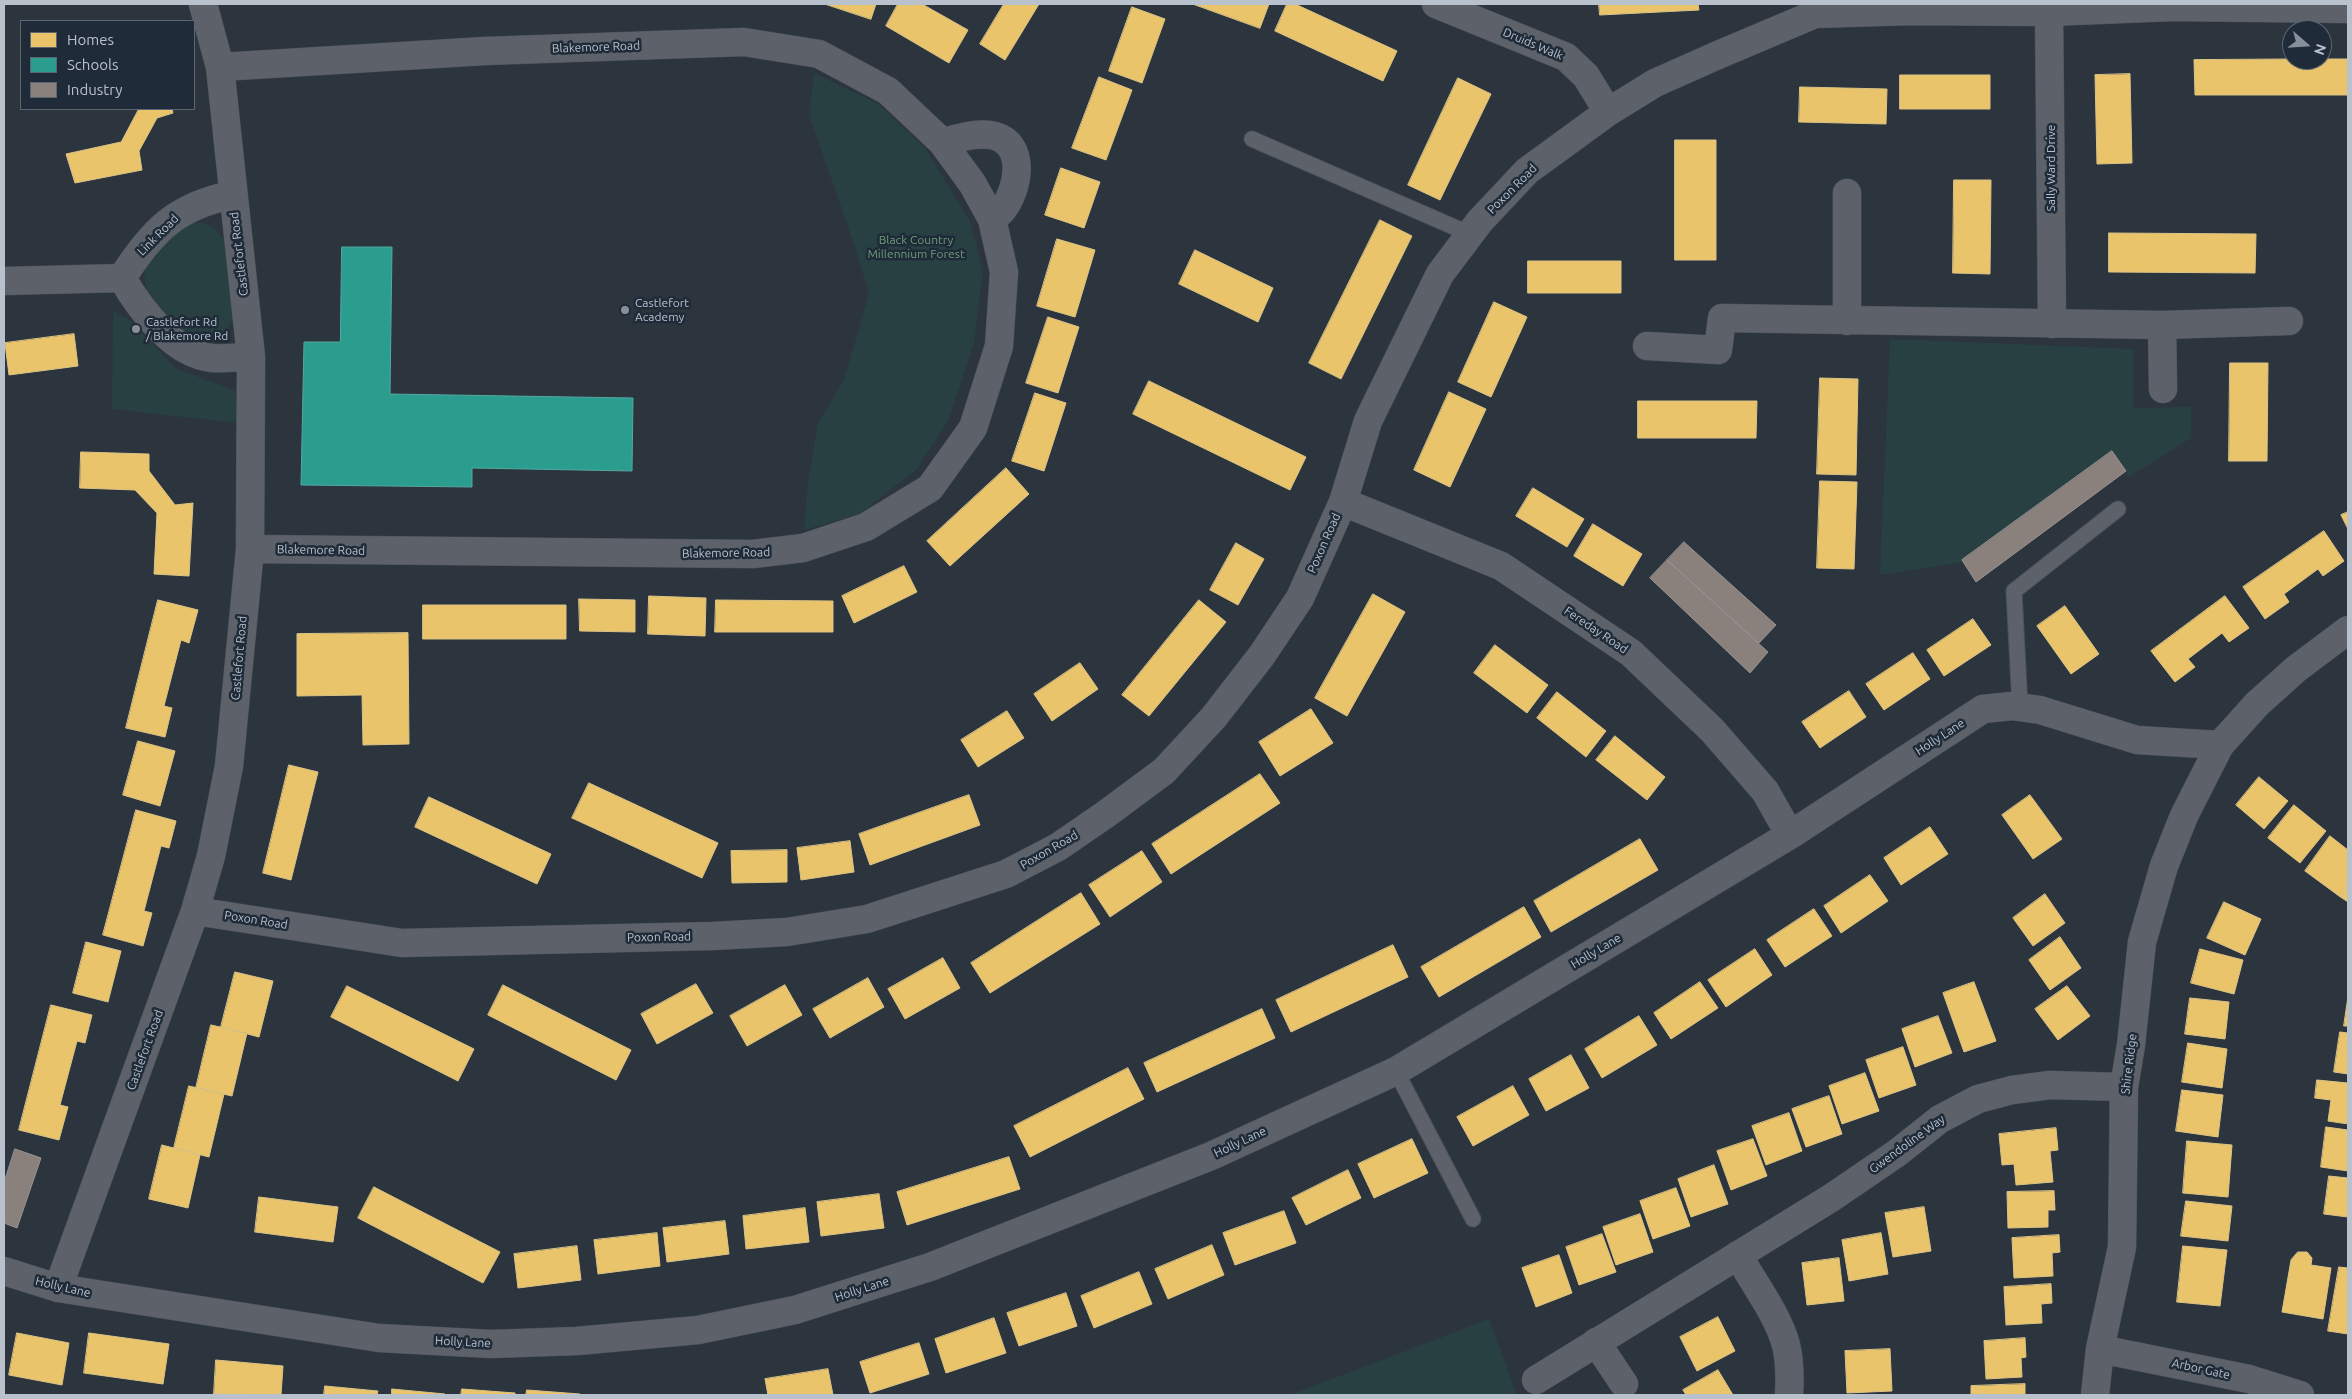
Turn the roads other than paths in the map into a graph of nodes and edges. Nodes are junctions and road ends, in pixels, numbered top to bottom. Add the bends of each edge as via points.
1 (203, 4) edge
2 (1436, 4) edge
3 (2173, 6) edge
4 (1816, 9) edge
5 (2348, 9) edge
6 (2049, 12) junction
7 (220, 67) junction
8 (1608, 112) junction
9 (1252, 139) dead end
10 (942, 142) junction
11 (1847, 193) dead end
12 (232, 195) junction
13 (992, 219) junction
14 (1470, 234) junction
15 (122, 278) junction
16 (4, 281) edge
17 (1847, 321) junction
18 (2288, 321) dead end
19 (2052, 324) junction
20 (2162, 325) junction
21 (1647, 346) dead end
22 (251, 356) junction
23 (2163, 389) dead end
24 (1343, 502) junction
25 (2118, 509) dead end
26 (250, 550) junction
27 (2348, 630) edge
28 (2020, 708) junction
29 (2220, 745) junction
30 (1790, 835) junction
31 (195, 911) junction
32 (1396, 1071) junction
33 (2124, 1087) junction
34 (1473, 1219) dead end
35 (1738, 1255) junction
36 (4, 1271) edge
37 (58, 1288) junction
38 (1596, 1342) junction
39 (2100, 1349) junction
40 (1536, 1380) dead end
41 (1624, 1384) dead end
42 (1789, 1395) edge
43 (2094, 1395) edge
44 (2300, 1395) edge

1 - 7 street, Castlefort Road
2 - 8 street, Druids Walk via 1566,57 1586,76
3 - 5 street, Poxon Road
3 - 6 street, Poxon Road
4 - 6 street, Poxon Road
4 - 8 street, Poxon Road via 1655,84
6 - 19 street, Sally Ward Drive
7 - 10 street, Blakemore Road via 485,51 744,42 819,54 888,91
7 - 12 street, Castlefort Road
8 - 14 street, Poxon Road via 1527,171
9 - 14 lane
10 - 13 street, Blakemore Road via 972,183
10 - 13 street via 978,135 996,136 1014,153 1017,171 1011,196 1003,210
11 - 17 street
12 - 15 street, Link Road via 206,200 183,210 147,243
12 - 22 street, Castlefort Road
13 - 26 street, Blakemore Road via 1004,272 999,346 973,428 930,488 866,527 803,548 753,554
14 - 24 street, Poxon Road via 1440,274 1368,421
15 - 16 street
15 - 22 street via 139,307 180,346 212,358
17 - 19 street
17 - 21 street via 1722,318 1718,350
18 - 20 street
19 - 20 street
20 - 23 street
22 - 26 street, Castlefort Road
24 - 30 street, Fereday Road via 1501,566 1631,653 1712,730 1765,792
24 - 31 street, Poxon Road via 1300,598 1262,655 1214,717 1164,771 1058,847 1006,874 867,919 787,932 722,935 402,943
25 - 28 lane via 2014,590
26 - 31 street, Castlefort Road via 229,766 211,856
27 - 29 street via 2296,669 2257,704
28 - 29 street, Holly Lane via 2040,710 2137,740
28 - 30 street, Holly Lane via 1983,710
29 - 33 street, Shire Ridge via 2184,816 2164,866 2142,942
30 - 32 street, Holly Lane
31 - 37 street, Castlefort Road
32 - 34 lane
32 - 37 street, Holly Lane via 1211,1156 930,1267 795,1310 698,1330 491,1344 379,1338
33 - 35 street, Gwendoline Way via 2050,1085 2012,1090 1978,1100 1940,1118 1831,1198
33 - 39 street, Shire Ridge via 2122,1247
35 - 38 street, Gwendoline Way
35 - 42 street via 1786,1344
36 - 37 street, Holly Lane
38 - 40 street, Gwendoline Way
38 - 41 street
39 - 43 street, Shire Ridge
39 - 44 street, Arbor Gate via 2248,1379

